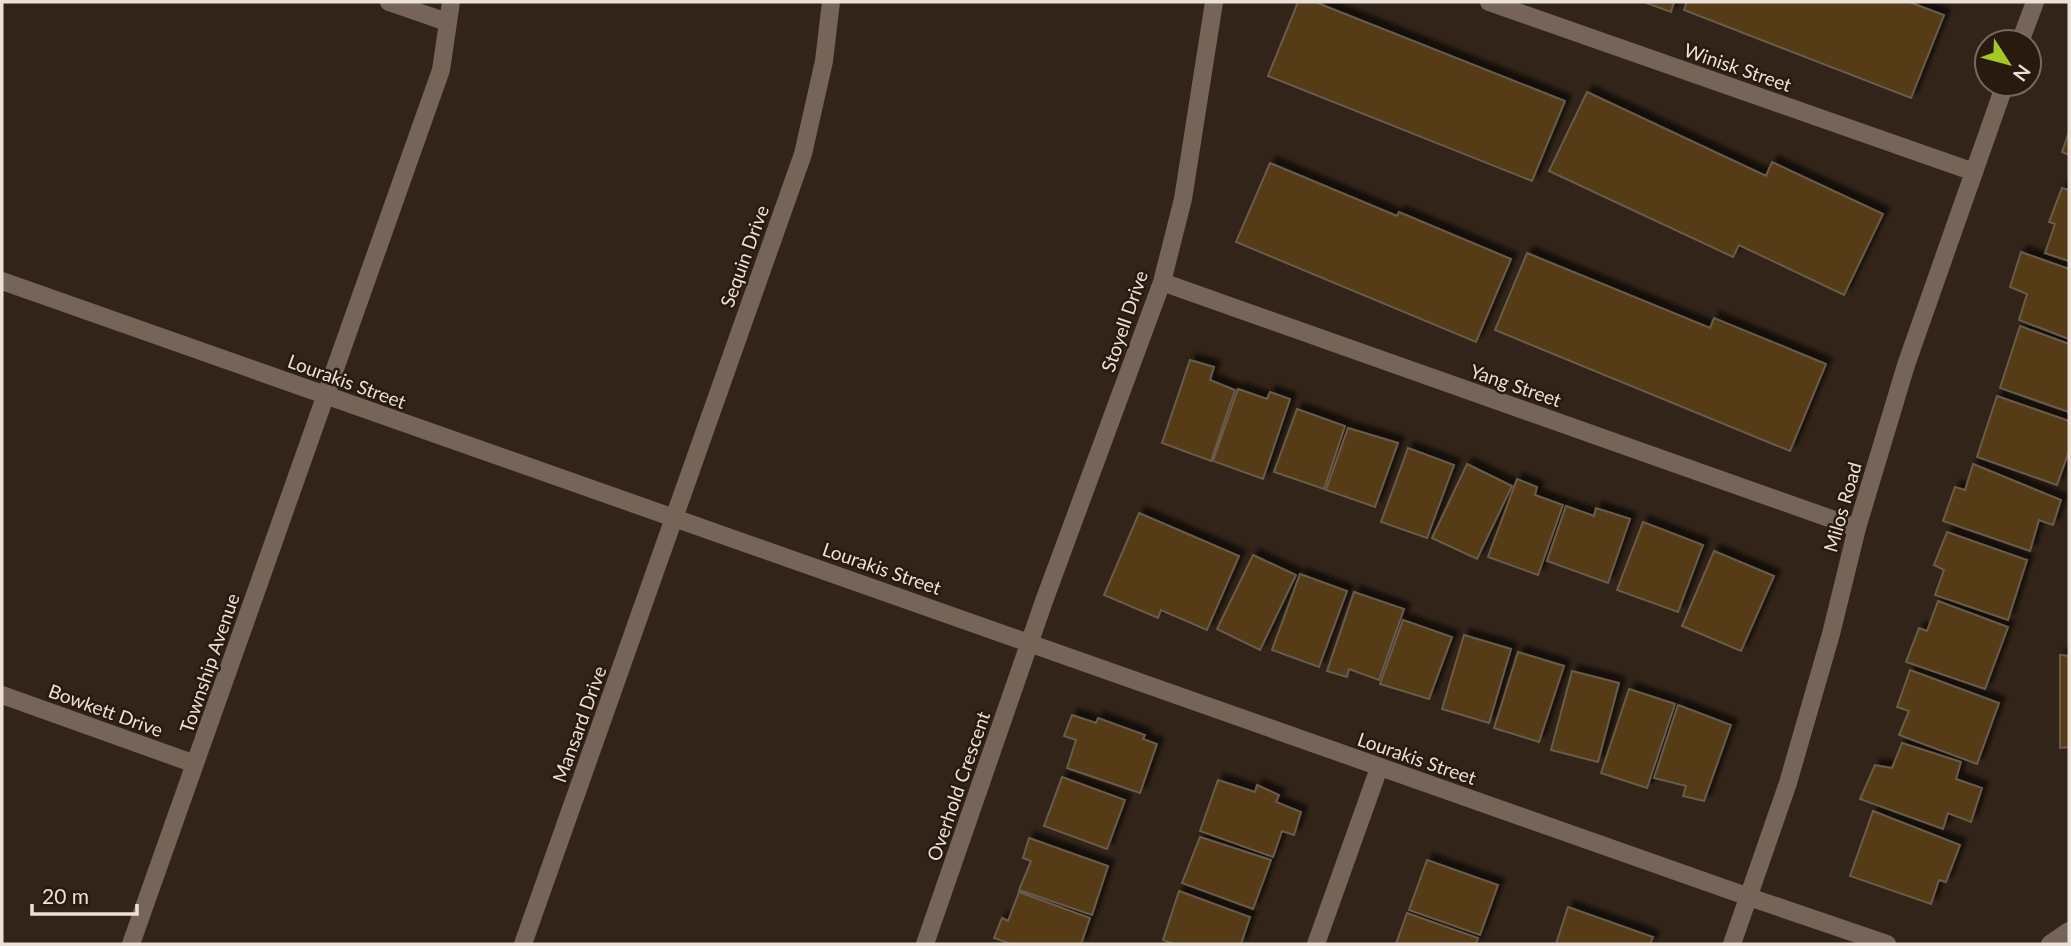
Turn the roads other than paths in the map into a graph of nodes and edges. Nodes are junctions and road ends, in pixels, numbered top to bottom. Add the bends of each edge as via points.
1 (389, 2) edge
2 (451, 2) edge
3 (831, 2) edge
4 (1214, 2) edge
5 (1489, 2) edge
6 (2035, 2) edge
7 (447, 22) junction
8 (2025, 28) edge
9 (2000, 98) edge
10 (1974, 172) junction
11 (2, 281) edge
12 (1161, 282) junction
13 (325, 395) junction
14 (674, 518) junction
15 (1857, 528) junction
16 (1031, 642) junction
17 (2, 695) edge
18 (195, 764) junction
19 (1379, 768) junction
20 (1749, 897) junction
21 (2069, 931) edge
22 (131, 944) edge
23 (523, 944) edge
24 (925, 944) edge
25 (1316, 944) edge
26 (1732, 944) edge
27 (1887, 944) edge
28 (2050, 944) edge

1 - 7 street
2 - 7 street
3 - 14 street, Sequin Drive via 824,61 803,154
4 - 12 street, Stoyell Drive via 1183,199
5 - 10 street, Winisk Street
6 - 8 street
7 - 13 street via 441,70
9 - 10 street, Milos Road
10 - 15 street, Milos Road via 1906,365
11 - 13 street, Lourakis Street
12 - 15 street, Yang Street
12 - 16 street, Stoyell Drive
13 - 14 street, Lourakis Street
13 - 18 street, Township Avenue
14 - 16 street, Lourakis Street
14 - 23 street, Mansard Drive
15 - 20 street, Milos Road via 1788,783
16 - 19 street, Lourakis Street
16 - 24 street, Overhold Crescent
17 - 18 street, Bowkett Drive
18 - 22 street, Township Avenue
19 - 20 street, Lourakis Street
19 - 25 street
20 - 26 street, Milos Road
20 - 27 street, Lourakis Street
21 - 28 street

